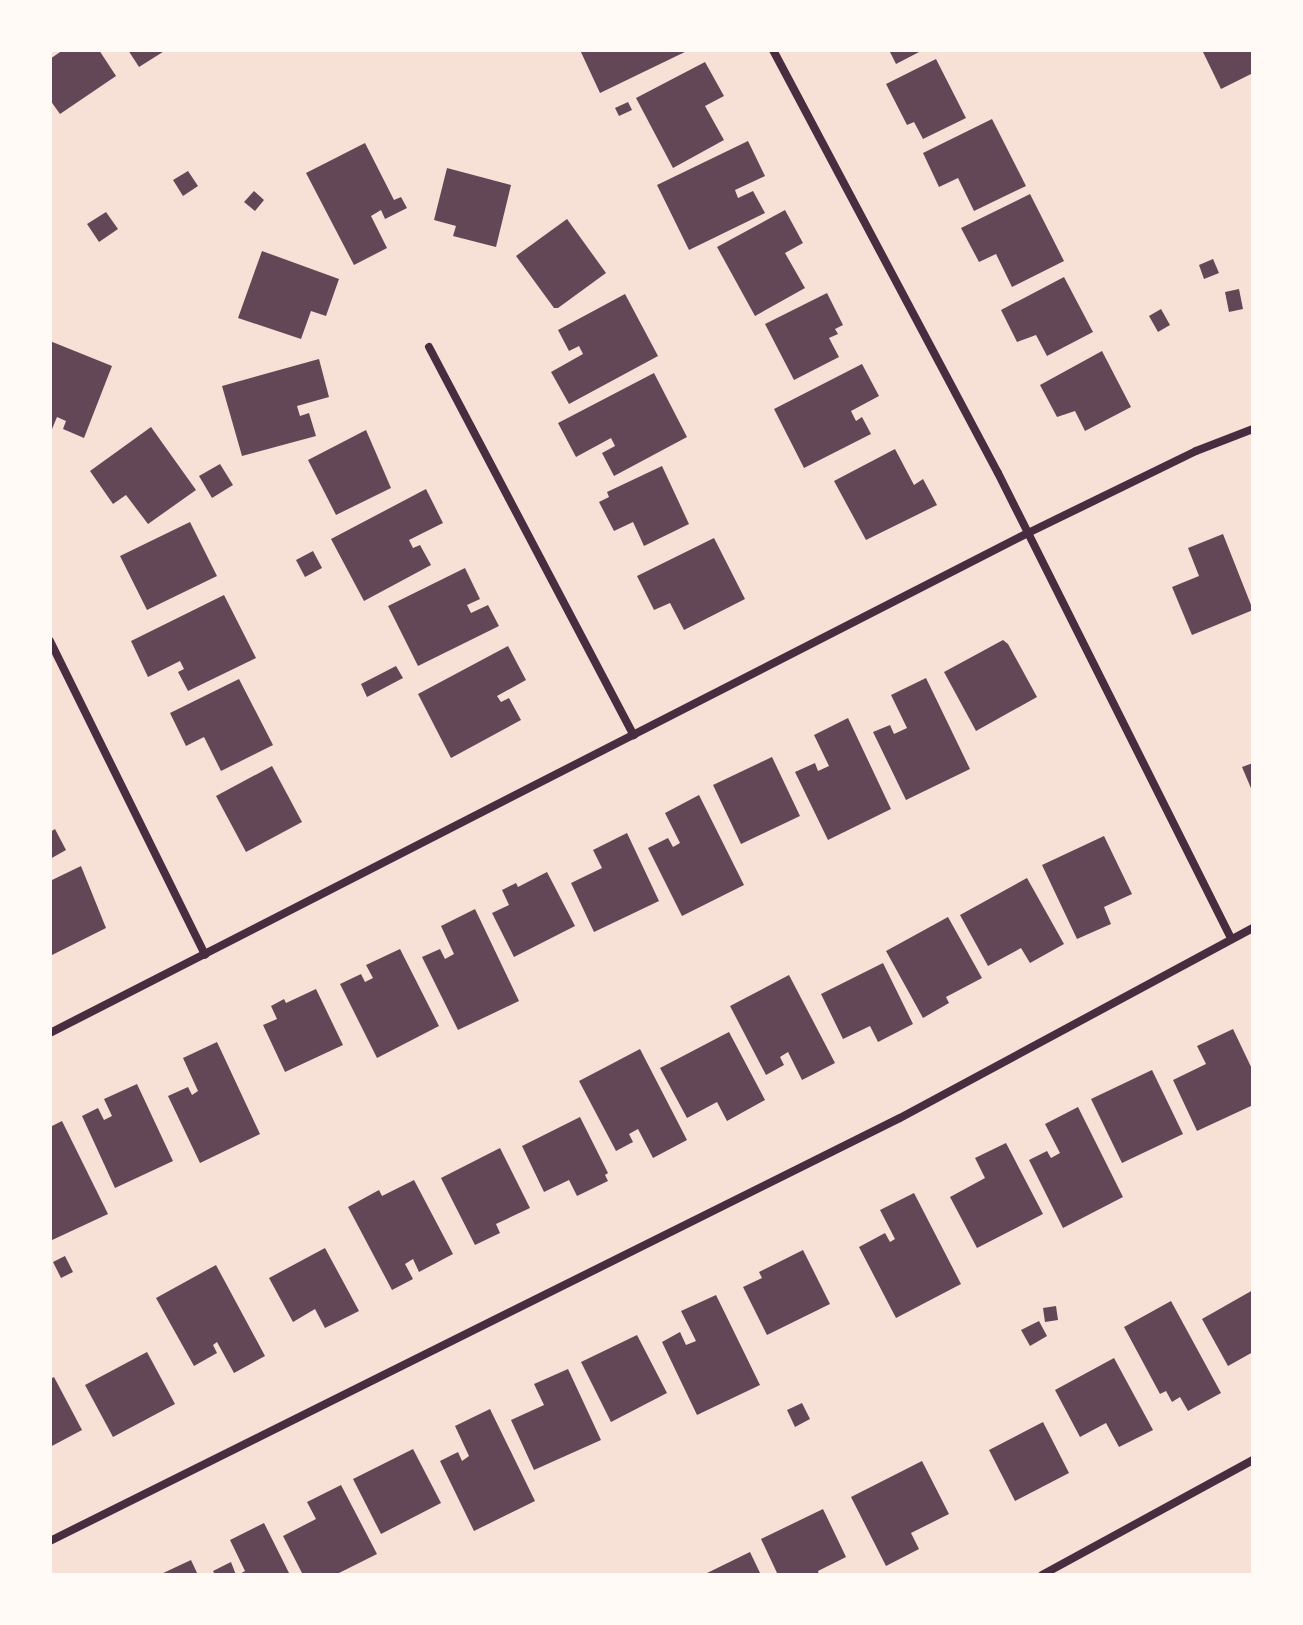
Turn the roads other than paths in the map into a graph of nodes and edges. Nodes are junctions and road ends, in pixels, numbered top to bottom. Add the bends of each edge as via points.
1 (773, 50) edge
2 (429, 347) dead end
3 (1253, 429) edge
4 (1028, 533) junction
5 (50, 641) edge
6 (634, 735) junction
7 (1253, 928) edge
8 (1231, 938) junction
9 (205, 955) junction
10 (50, 1033) edge
11 (1253, 1460) edge
12 (50, 1541) edge
13 (1042, 1575) edge

1 - 4 street
2 - 6 street
3 - 4 street
4 - 6 street
4 - 8 street
5 - 9 street
6 - 9 street
7 - 8 street
8 - 12 street via 900,1118
9 - 10 street
11 - 13 street

